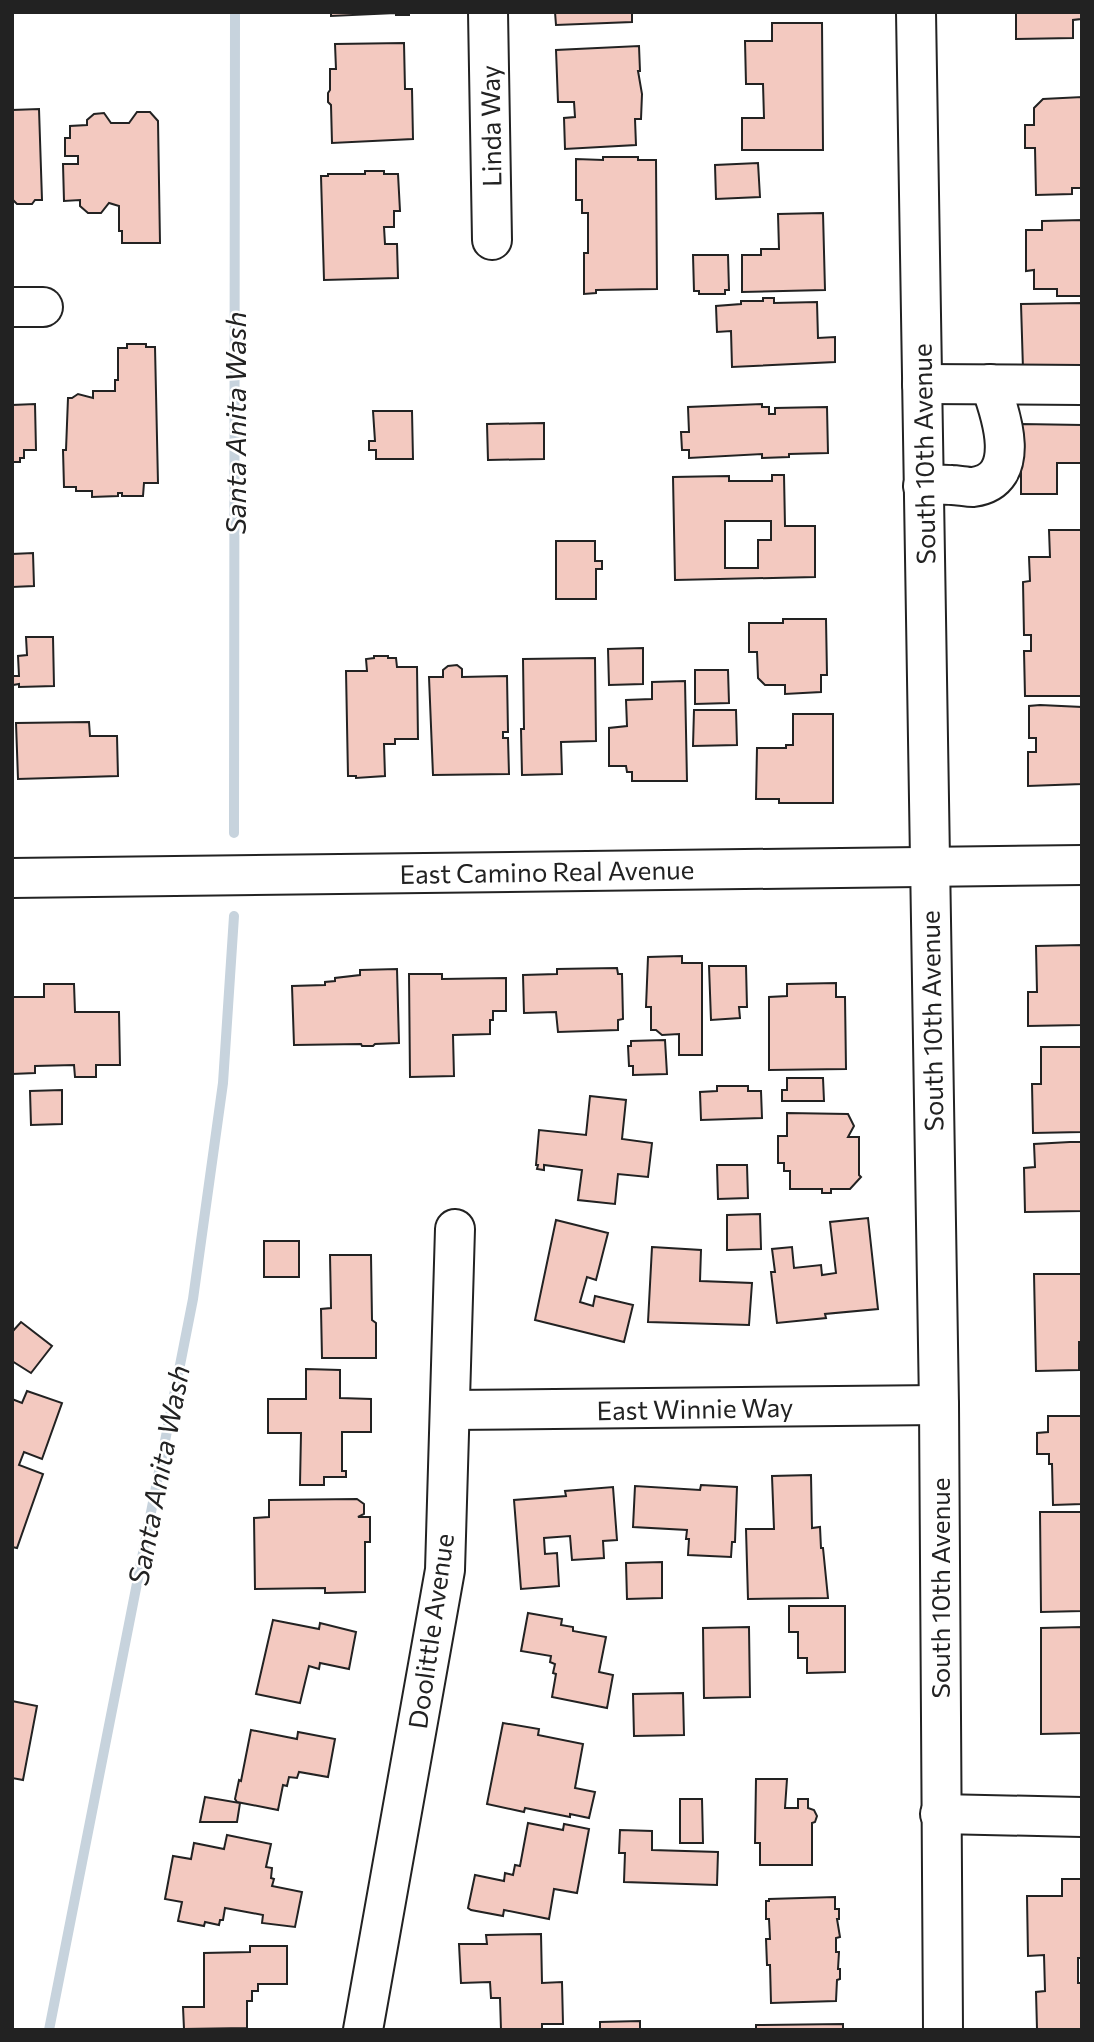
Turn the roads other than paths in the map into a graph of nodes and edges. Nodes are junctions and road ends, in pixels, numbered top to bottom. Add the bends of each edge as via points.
1 (488, 12) edge
2 (916, 12) edge
3 (492, 240) dead end
4 (922, 384) junction
5 (990, 384) junction
6 (1082, 385) edge
7 (923, 486) junction
8 (1082, 865) edge
9 (929, 867) junction
10 (12, 878) edge
11 (455, 1229) dead end
12 (939, 1405) junction
13 (450, 1410) junction
14 (940, 1814) junction
15 (1082, 1817) edge
16 (363, 2030) edge
17 (943, 2030) edge

1 - 3 street, Linda Way
2 - 4 street, South 10th Avenue
4 - 5 street
4 - 7 street, South 10th Avenue
5 - 6 street
5 - 7 street via 1003,420 1006,449 1002,467 991,481 973,487
7 - 9 street, South 10th Avenue
8 - 9 street, East Camino Real Avenue
9 - 10 street, East Camino Real Avenue
9 - 12 street, South 10th Avenue
11 - 13 street, Doolittle Avenue
12 - 13 street, East Winnie Way
12 - 14 street, South 10th Avenue
13 - 16 street, Doolittle Avenue via 445,1570
14 - 15 street
14 - 17 street, South 10th Avenue

